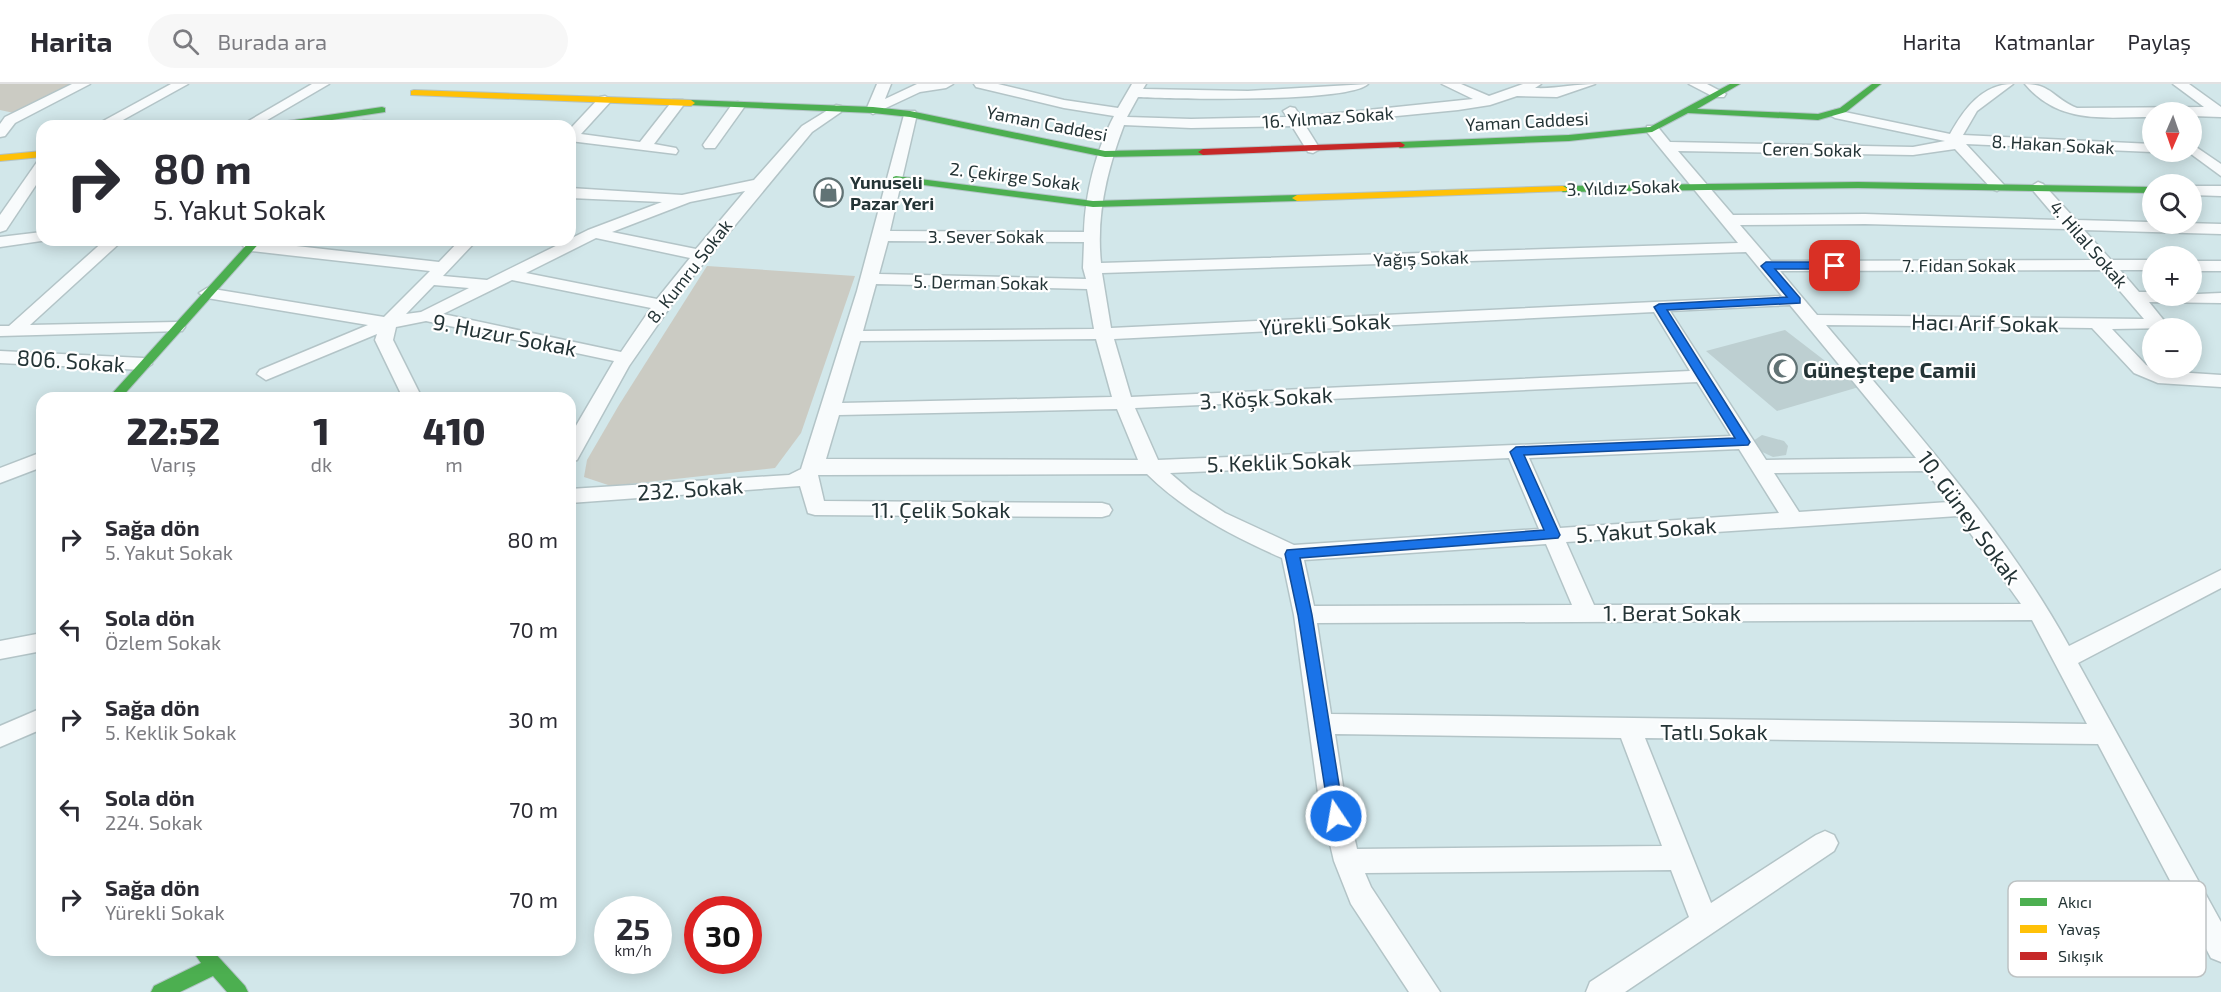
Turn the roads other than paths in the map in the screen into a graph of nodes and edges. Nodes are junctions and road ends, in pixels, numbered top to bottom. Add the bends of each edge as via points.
1 (83, 84) edge
2 (181, 84) edge
3 (322, 84) edge
4 (428, 84) edge
5 (884, 84) edge
6 (946, 84) edge
7 (981, 84) edge
8 (1360, 84) edge
9 (1449, 84) edge
10 (1534, 84) edge
11 (1588, 84) edge
12 (1696, 84) edge
13 (1736, 84) edge
14 (1877, 84) edge
15 (2006, 84) edge
16 (2032, 84) edge
17 (2180, 84) edge
18 (1137, 88) edge
19 (1518, 92) junction
20 (1281, 94) junction
21 (1719, 94) junction
22 (605, 100) junction
23 (398, 101) junction
24 (1490, 102) junction
25 (678, 103) junction
26 (738, 106) junction
27 (836, 109) junction
28 (873, 110) junction
29 (1689, 111) junction
30 (2142, 112) edge
31 (2202, 112) edge
32 (2219, 112) edge
33 (910, 114) junction
34 (1835, 114) junction
35 (1121, 117) junction
36 (5, 119) edge
37 (112, 120) edge
38 (258, 120) edge
39 (304, 120) edge
40 (371, 120) edge
41 (1295, 120) junction
42 (1652, 129) junction
43 (576, 131) edge
44 (0, 133) edge
45 (576, 138) edge
46 (1954, 139) junction
47 (710, 145) dead end
48 (1667, 146) junction
49 (644, 147) junction
50 (2142, 148) edge
51 (1313, 149) junction
52 (670, 151) dead end
53 (2202, 151) edge
54 (2221, 151) edge
55 (1105, 154) junction
56 (36, 155) edge
57 (2202, 157) edge
58 (0, 158) edge
59 (2221, 172) edge
60 (36, 175) edge
61 (896, 179) junction
62 (759, 184) junction
63 (1699, 185) junction
64 (1997, 186) junction
65 (2038, 187) junction
66 (2142, 190) edge
67 (2202, 191) edge
68 (2221, 191) edge
69 (576, 193) edge
70 (686, 198) junction
71 (36, 200) edge
72 (19, 202) junction
73 (0, 204) edge
74 (1093, 204) junction
75 (1728, 220) junction
76 (2071, 223) junction
77 (0, 227) edge
78 (2221, 229) edge
79 (881, 236) junction
80 (1090, 237) junction
81 (36, 238) edge
82 (582, 238) edge
83 (0, 242) edge
84 (108, 246) edge
85 (251, 246) edge
86 (278, 246) edge
87 (463, 246) edge
88 (567, 246) edge
89 (1751, 248) junction
90 (700, 255) junction
91 (2109, 265) junction
92 (2142, 265) edge
93 (1766, 266) junction
94 (2202, 266) edge
95 (2221, 266) edge
96 (443, 267) junction
97 (512, 275) junction
98 (1092, 276) junction
99 (869, 279) junction
100 (430, 280) junction
101 (491, 285) junction
102 (207, 293) junction
103 (2136, 297) junction
104 (2221, 298) edge
105 (1796, 300) junction
106 (660, 305) junction
107 (1659, 307) junction
108 (426, 316) junction
109 (2153, 318) edge
110 (1813, 320) junction
111 (388, 323) junction
112 (2097, 323) junction
113 (2142, 325) edge
114 (176, 327) junction
115 (8, 329) edge
116 (1102, 334) junction
117 (853, 336) junction
118 (0, 357) edge
119 (625, 358) junction
120 (143, 364) junction
121 (266, 374) dead end
122 (1701, 376) junction
123 (2213, 381) edge
124 (119, 392) edge
125 (410, 392) edge
126 (1124, 403) junction
127 (831, 409) junction
128 (576, 442) edge
129 (1743, 442) junction
130 (1516, 452) junction
131 (36, 461) edge
132 (1932, 464) junction
133 (1151, 466) junction
134 (1760, 467) junction
135 (811, 470) junction
136 (0, 476) edge
137 (576, 496) edge
138 (1965, 508) junction
139 (1102, 510) dead end
140 (1793, 519) junction
141 (1553, 535) junction
142 (1292, 554) junction
143 (2221, 578) edge
144 (1586, 612) junction
145 (2039, 612) junction
146 (1305, 615) junction
147 (36, 643) edge
148 (0, 650) edge
149 (2065, 659) junction
150 (36, 721) edge
151 (1321, 724) junction
152 (1630, 730) junction
153 (2106, 734) junction
154 (0, 737) edge
155 (1825, 843) dead end
156 (1680, 858) junction
157 (1347, 861) junction
158 (2185, 881) edge
159 (2206, 921) edge
160 (1705, 923) junction
161 (2221, 949) edge
162 (212, 956) edge
163 (214, 956) edge
164 (160, 992) edge
165 (239, 992) edge
166 (1425, 992) edge
167 (1600, 992) edge

1 - 36 street
2 - 37 street
3 - 38 street
4 - 23 main road
5 - 28 street
6 - 28 street via 917,88
7 - 35 street, 16. Yılmaz Sokak
8 - 20 street
9 - 24 street
10 - 19 street, 16. Yılmaz Sokak
11 - 19 street via 1557,93
12 - 21 street
13 - 21 main road, Yaman Caddesi
14 - 34 main road
15 - 46 street via 1971,109
16 - 30 street via 2062,108 2075,112
17 - 32 street
18 - 20 street via 1197,97
18 - 35 street
19 - 24 street, 16. Yılmaz Sokak
20 - 41 street
21 - 29 main road, Yaman Caddesi
22 - 23 main road, Yaman Caddesi
22 - 25 main road, Yaman Caddesi
22 - 43 street
23 - 39 main road
23 - 40 main road
24 - 41 street, 16. Yılmaz Sokak via 1365,117
25 - 26 main road, Yaman Caddesi
25 - 49 street
26 - 27 main road, Yaman Caddesi
26 - 47 street
27 - 28 main road, Yaman Caddesi
27 - 62 street, 8. Kumru Sokak via 807,129
28 - 33 main road, Yaman Caddesi
29 - 34 main road via 1818,117
29 - 42 main road, Yaman Caddesi
31 - 32 street
33 - 55 main road, Yaman Caddesi
33 - 61 street
34 - 46 street
35 - 41 street, 16. Yılmaz Sokak via 1188,125
35 - 55 street
36 - 44 street
41 - 51 street
42 - 48 street, 10. Güney Sokak
42 - 51 main road, Yaman Caddesi via 1569,138
45 - 49 street
46 - 48 street, Ceren Sokak via 1950,146 1913,151
46 - 50 street, 8. Hakan Sokak
46 - 64 street
48 - 63 street, 10. Güney Sokak
49 - 52 street
51 - 55 main road, Yaman Caddesi
53 - 54 street
55 - 74 street
56 - 58 main road
57 - 59 street
60 - 72 street
61 - 74 main road, 2. Çekirge Sokak
61 - 79 street
62 - 70 street
62 - 90 street, 8. Kumru Sokak
63 - 64 main road, 3. Yıldız Sokak
63 - 74 main road, 3. Yıldız Sokak
63 - 75 street, 10. Güney Sokak
64 - 65 main road, 3. Yıldız Sokak
65 - 66 main road, 3. Yıldız Sokak
65 - 76 street, 4. Hilal Sokak
67 - 68 street
69 - 70 street
70 - 82 street
71 - 72 street
72 - 73 street
72 - 77 street
74 - 80 street
75 - 76 street
75 - 89 street, 10. Güney Sokak
76 - 78 street
76 - 91 street, 4. Hilal Sokak
79 - 80 street, 3. Sever Sokak
79 - 99 street
80 - 98 street
81 - 83 street
82 - 90 street
84 - 115 street
85 - 102 main road
86 - 96 street
87 - 96 street
88 - 97 street
89 - 93 street, 10. Güney Sokak
89 - 98 street, Yağış Sokak
90 - 106 street, 8. Kumru Sokak
91 - 92 street, 7. Fidan Sokak
91 - 93 street, 7. Fidan Sokak
91 - 103 street, 4. Hilal Sokak
93 - 105 street, 10. Güney Sokak
94 - 95 street
96 - 100 street
97 - 101 street
97 - 106 street
98 - 99 street, 5. Derman Sokak
98 - 116 street
99 - 117 street
100 - 101 street
100 - 111 street
101 - 108 street
102 - 111 street, 9. Huzur Sokak
102 - 114 main road
103 - 104 street
103 - 109 street, 4. Hilal Sokak
105 - 107 street, Yürekli Sokak
105 - 110 street, 10. Güney Sokak
106 - 119 street, 8. Kumru Sokak
107 - 116 street, Yürekli Sokak
107 - 122 street
108 - 111 street, 9. Huzur Sokak
108 - 119 street, 9. Huzur Sokak
110 - 112 street, Hacı Arif Sokak
110 - 132 street, 10. Güney Sokak
111 - 121 street
111 - 125 street via 384,340
112 - 113 street, Hacı Arif Sokak
112 - 123 street via 2140,369 2158,377
114 - 115 street
114 - 120 main road
116 - 117 street, Yürekli Sokak
116 - 126 street
117 - 127 street
118 - 120 street, 806. Sokak
119 - 128 street, 8. Kumru Sokak via 593,407
120 - 124 main road
122 - 126 street, 3. Köşk Sokak
122 - 129 street
126 - 127 street, 3. Köşk Sokak
126 - 133 street
127 - 135 street
129 - 130 street, 5. Keklik Sokak
129 - 134 street
130 - 133 street, 5. Keklik Sokak
130 - 141 street
131 - 136 street
132 - 134 street
132 - 138 street, 10. Güney Sokak
133 - 135 street, 5. Keklik Sokak
133 - 142 street via 1204,510
134 - 140 street
135 - 137 street, 232. Sokak via 792,482
135 - 139 street, 11. Çelik Sokak via 815,508
138 - 140 street, 5. Yakut Sokak
138 - 145 street, 10. Güney Sokak
140 - 141 street, 5. Yakut Sokak
141 - 142 street, 5. Yakut Sokak
141 - 144 street
142 - 146 street
143 - 149 street
144 - 145 street, 1. Berat Sokak
144 - 146 street, 1. Berat Sokak
145 - 149 street, 10. Güney Sokak
146 - 151 street
147 - 148 street
149 - 153 street, 10. Güney Sokak
150 - 154 street
151 - 152 street, Tatlı Sokak
151 - 157 street via 1330,793
152 - 153 street, Tatlı Sokak
152 - 156 street
153 - 158 street, 10. Güney Sokak
155 - 160 street
156 - 157 street
156 - 160 street
157 - 166 street via 1360,895
159 - 161 street, 10. Güney Sokak
160 - 167 street
162 - 164 main road
163 - 165 main road

